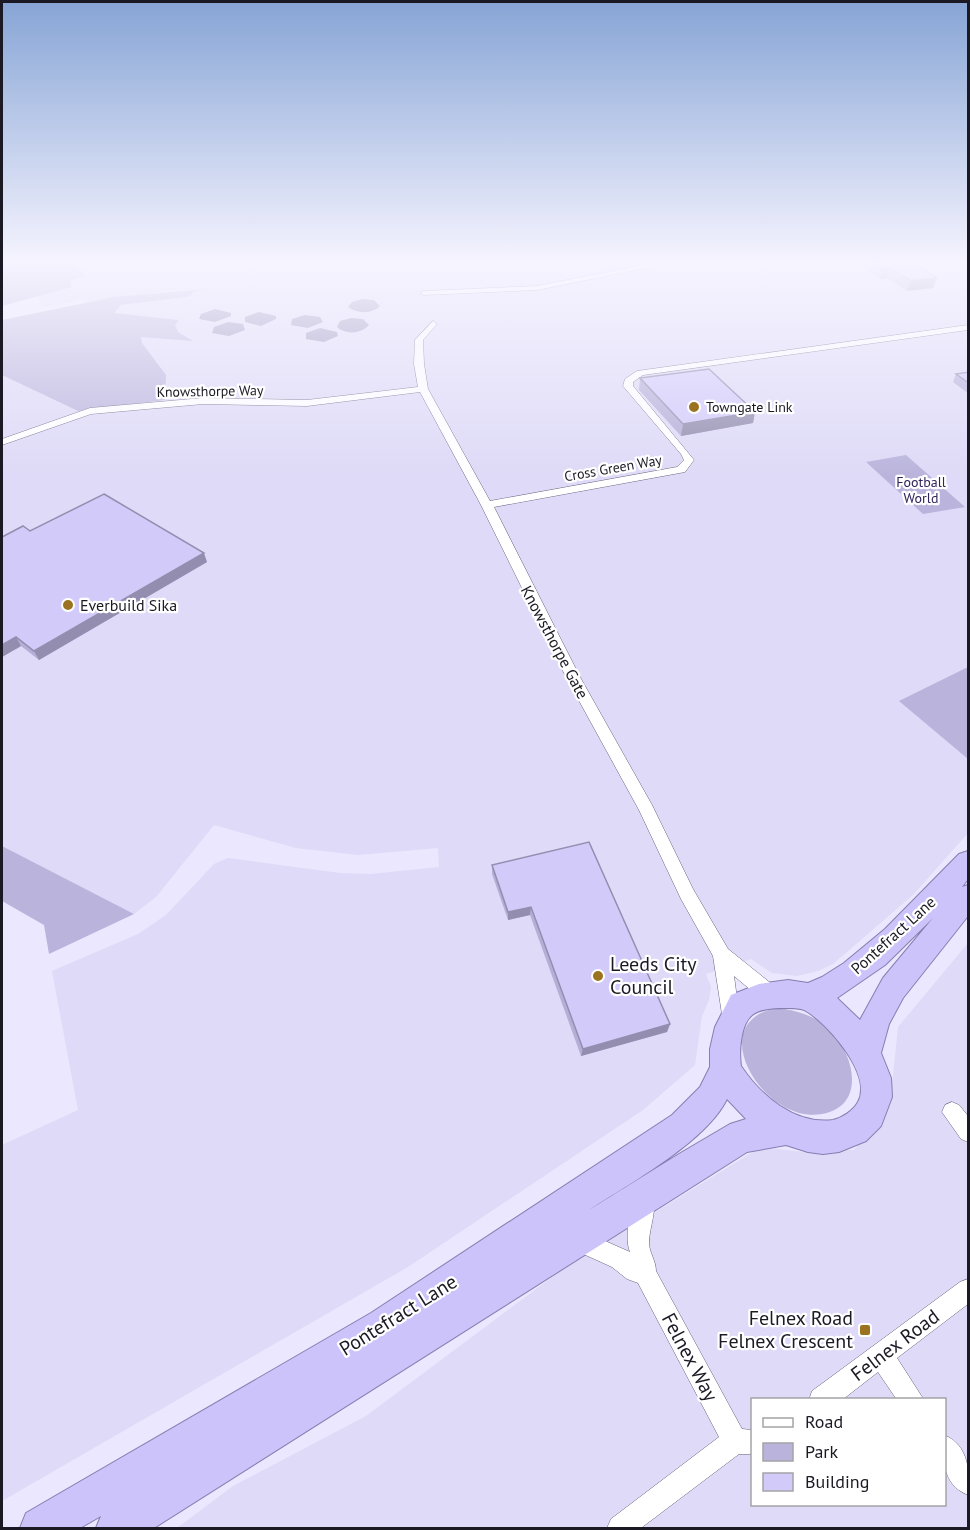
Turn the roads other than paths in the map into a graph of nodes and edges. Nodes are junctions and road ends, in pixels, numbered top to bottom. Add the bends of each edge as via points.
1 (424, 334) edge
2 (916, 334) edge
3 (423, 389) junction
4 (2, 442) edge
5 (487, 506) junction
6 (969, 861) edge
7 (969, 896) edge
8 (723, 955) junction
9 (771, 995) junction
10 (810, 998) junction
11 (731, 1021) junction
12 (866, 1052) junction
13 (726, 1068) junction
14 (952, 1112) dead end
15 (785, 1129) junction
16 (969, 1132) edge
17 (645, 1196) junction
18 (576, 1239) junction
19 (645, 1273) junction
20 (969, 1290) edge
21 (881, 1355) junction
22 (824, 1398) edge
23 (911, 1398) edge
24 (744, 1442) edge
25 (946, 1448) edge
26 (969, 1482) edge
27 (41, 1528) edge
28 (117, 1528) edge
29 (620, 1528) edge

1 - 3 street, Knowsthorpe Gate via 419,340
2 - 5 street, Cross Green Way via 640,373 628,381 628,386 686,453 689,460 681,470
3 - 4 street, Knowsthorpe Way via 316,402 203,401 90,411
3 - 5 street, Knowsthorpe Gate
5 - 8 street, Knowsthorpe Gate via 687,894
6 - 10 highway, Pontefract Lane via 871,958 834,987
7 - 12 highway, Pontefract Lane via 893,988 875,1020
8 - 9 street, Knowsthorpe Gate
8 - 11 street, Knowsthorpe Gate
9 - 10 highway
9 - 11 highway via 744,1004
10 - 12 highway via 853,1032
11 - 13 highway via 724,1049
12 - 15 highway via 876,1088 873,1109 859,1125 843,1135 823,1138
13 - 15 highway via 749,1101
13 - 27 highway, Pontefract Lane via 711,1098 684,1127 384,1326
14 - 16 street
15 - 17 highway, Pontefract Lane via 742,1136
17 - 18 highway, Pontefract Lane
17 - 19 street, Felnex Way via 638,1245
18 - 19 street
18 - 28 highway, Pontefract Lane
19 - 24 street, Felnex Way
20 - 21 street, Felnex Road
21 - 22 street, Felnex Road
21 - 23 street
24 - 29 street
25 - 26 street

